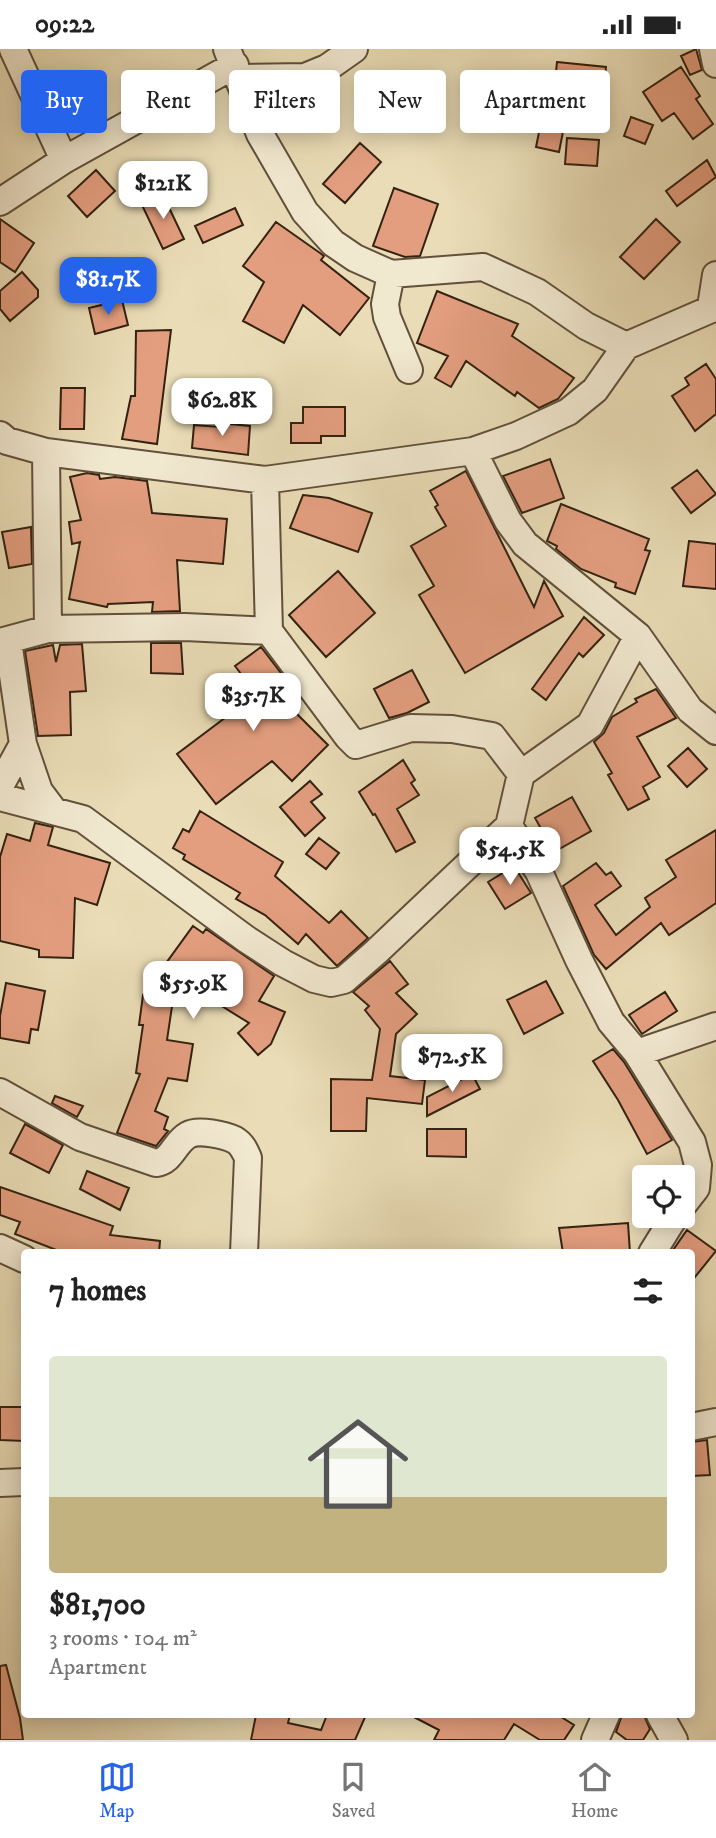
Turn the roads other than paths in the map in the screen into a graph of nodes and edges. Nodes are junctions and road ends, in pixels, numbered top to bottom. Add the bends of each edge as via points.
1 (13, 49) edge
2 (354, 49) edge
3 (713, 49) edge
4 (234, 64) edge
5 (716, 64) edge
6 (64, 160) junction
7 (0, 202) edge
8 (391, 274) junction
9 (716, 275) edge
10 (714, 307) edge
11 (626, 346) junction
12 (409, 370) dead end
13 (0, 435) edge
14 (473, 451) junction
15 (46, 452) junction
16 (265, 480) junction
17 (48, 629) junction
18 (269, 631) junction
19 (638, 636) junction
20 (4, 641) edge
21 (716, 731) edge
22 (23, 744) junction
23 (521, 773) junction
24 (0, 786) edge
25 (0, 797) edge
26 (54, 811) junction
27 (509, 826) junction
28 (716, 1026) edge
29 (637, 1053) junction
30 (0, 1092) edge
31 (695, 1189) edge
32 (668, 1228) edge
33 (0, 1248) edge
34 (244, 1249) edge
35 (654, 1249) edge
36 (21, 1258) edge
37 (716, 1422) edge
38 (695, 1426) edge
39 (21, 1482) edge
40 (0, 1483) edge
41 (605, 1718) edge
42 (662, 1718) edge
43 (595, 1740) edge
44 (674, 1740) edge

1 - 6 street
2 - 4 street via 305,77
3 - 5 street
4 - 6 street
4 - 8 street via 260,134 305,212 333,243
6 - 7 street
8 - 11 street via 483,267 537,292 586,326
8 - 12 street via 387,317
9 - 10 street
10 - 11 street
11 - 14 street via 595,390 568,412
13 - 15 street
14 - 16 street
14 - 19 street via 508,521 526,544
15 - 16 street
15 - 17 street
16 - 18 street
17 - 18 street
17 - 20 street
18 - 23 street via 356,745 411,728 452,729 492,736
19 - 21 street via 690,711
19 - 23 street via 590,725
20 - 22 street
22 - 24 street
22 - 26 street via 39,791
23 - 27 street
25 - 26 street
26 - 27 street via 83,819 246,939 283,963 331,983 344,980 368,959
27 - 29 street via 538,872 611,1022
28 - 29 street
29 - 31 street via 692,1142 698,1165
30 - 34 street via 80,1137 156,1163 168,1158 190,1133 234,1139 248,1158
32 - 35 street
33 - 36 street
37 - 38 street
39 - 40 street
41 - 43 street
42 - 44 street

